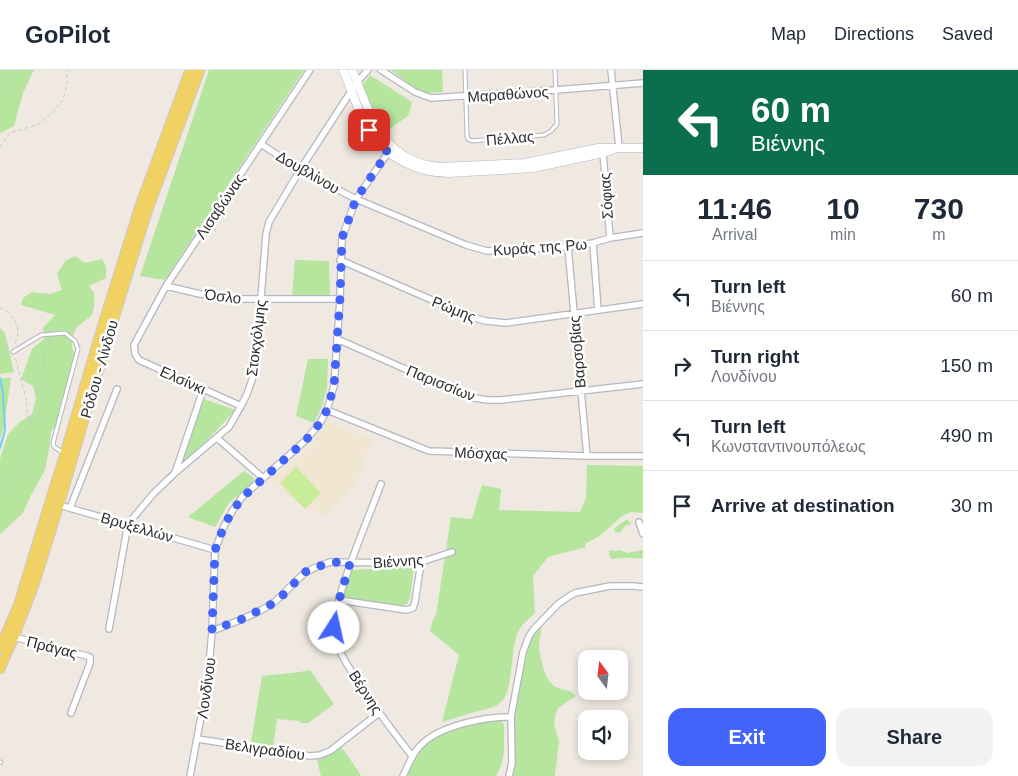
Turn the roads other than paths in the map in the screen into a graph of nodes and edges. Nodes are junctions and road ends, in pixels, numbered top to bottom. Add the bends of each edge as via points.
1 (190, 70) edge
2 (200, 70) edge
3 (310, 70) edge
4 (342, 70) edge
5 (352, 70) edge
6 (368, 70) edge
7 (381, 70) edge
8 (465, 70) edge
9 (555, 70) edge
10 (611, 70) edge
11 (357, 82) junction
12 (643, 83) edge
13 (613, 86) junction
14 (556, 90) junction
15 (352, 91) junction
16 (466, 97) junction
17 (261, 144) junction
18 (619, 147) junction
19 (643, 148) edge
20 (390, 149) junction
21 (603, 153) junction
22 (300, 170) junction
23 (356, 199) junction
24 (643, 232) edge
25 (610, 238) junction
26 (593, 243) junction
27 (568, 247) junction
28 (340, 260) junction
29 (166, 286) junction
30 (340, 298) junction
31 (262, 299) junction
32 (643, 304) edge
33 (598, 310) junction
34 (574, 313) junction
35 (337, 339) junction
36 (134, 345) joint
37 (13, 352) road end
38 (643, 384) edge
39 (117, 389) dead end
40 (203, 390) junction
41 (581, 391) junction
42 (242, 406) junction
43 (327, 410) junction
44 (217, 438) junction
45 (65, 453) junction
46 (587, 456) junction
47 (643, 456) edge
48 (174, 473) junction
49 (264, 478) junction
50 (382, 484) dead end
51 (59, 505) junction
52 (70, 508) junction
53 (639, 522) dead end
54 (128, 524) junction
55 (643, 534) edge
56 (215, 550) junction
57 (452, 552) dead end
58 (421, 562) junction
59 (350, 563) junction
60 (643, 587) edge
61 (339, 600) junction
62 (109, 629) dead end
63 (212, 630) junction
64 (14, 637) junction
65 (0, 648) edge
66 (0, 669) edge
67 (71, 713) dead end
68 (379, 713) junction
69 (511, 717) junction
70 (198, 738) junction
71 (412, 756) junction
72 (190, 776) edge
73 (403, 776) edge
74 (509, 776) edge

1 - 45 main road, Ρόδου - Λίνδου via 140,206
2 - 51 main road, Ρόδου - Λίνδου via 148,209
3 - 17 street, Λισαβώνας
4 - 15 main road
5 - 11 main road
6 - 11 street, Στοκχόλμης
7 - 16 street, Μαραθώνος via 415,92 432,98
8 - 16 lane
9 - 14 lane
10 - 13 street
11 - 15 street, Στοκχόλμης
11 - 20 main road via 376,127
12 - 13 street, Μαραθώνος
13 - 14 street, Μαραθώνος
13 - 18 street
14 - 16 street, Μαραθώνος
14 - 16 lane, Πέλλας via 558,124 544,135 472,141 467,135
15 - 20 main road via 369,130 380,145
15 - 22 street, Στοκχόλμης
17 - 22 street, Δουβλίνου
17 - 29 street, Λισαβώνας
18 - 19 main road
18 - 20 main road via 598,148 526,163 440,167 420,163
18 - 21 main road
20 - 21 main road via 396,158 436,173 517,170
20 - 23 street, Λονδίνου
21 - 25 street, Σόφιας
22 - 23 street, Δουβλίνου
22 - 31 street, Στοκχόλμης via 269,222
23 - 27 street, Κυράς της Ρω via 487,251
23 - 28 street, Λονδίνου via 342,238
24 - 25 street, Κυράς της Ρω
25 - 26 street, Κυράς της Ρω
26 - 27 street, Κυράς της Ρω
26 - 33 street
27 - 34 street, Βαρσοβίας
28 - 30 street, Λονδίνου
28 - 34 street, Ρώμης via 486,321 506,323
29 - 31 street, Όσλο via 227,299
29 - 36 street, Λισαβώνας
30 - 31 street, Όσλο
30 - 35 street, Λονδίνου
31 - 42 street, Στοκχόλμης via 256,361
32 - 33 street, Ρώμης
33 - 34 street, Ρώμης
34 - 41 street, Βαρσοβίας
35 - 41 street, Παρισσίων via 469,397 501,400
35 - 43 street, Λονδίνου via 334,386
36 - 40 street, Ελσίνκι via 139,360
37 - 45 lane via 41,335 65,333 74,340 78,349 53,443
38 - 41 street, Παρισσίων
39 - 52 street
40 - 42 street, Ελσίνκι
40 - 48 street
41 - 46 street, Βαρσοβίας
42 - 44 street, Στοκχόλμης via 229,427
43 - 46 street, Μόσχας via 429,451
43 - 49 street, Λονδίνου via 306,440
44 - 48 street, Στοκχόλμης
44 - 49 street
45 - 65 main road, Ρόδου - Λίνδου via 18,606
46 - 47 street, Μόσχας
48 - 54 street, Στοκχόλμης
49 - 56 street, Λονδίνου via 233,510
50 - 59 street, Βέρνης
51 - 52 street, Βρυξελλών
51 - 64 main road, Ρόδου - Λίνδου
52 - 54 street, Βρυξελλών
53 - 55 street
54 - 56 street, Βρυξελλών
54 - 62 street, Στοκχόλμης
56 - 63 street, Λονδίνου
57 - 58 street, Βιέννης
58 - 59 street, Βιέννης
58 - 61 street via 413,608 406,610
59 - 61 street, Βέρνης
59 - 63 street, Βιέννης via 330,562 305,572 272,604
60 - 69 street via 610,586 575,593 545,616 529,636 523,652
61 - 68 street, Βέρνης via 334,617 336,640
63 - 70 street, Λονδίνου
64 - 66 main road, Ρόδου - Λίνδου
64 - 67 street, Πράγας via 90,657
68 - 70 street, Βελιγραδίου via 330,752 320,755
68 - 71 street, Βέρνης
69 - 71 street via 483,719 444,730 433,735
69 - 74 street via 512,763
70 - 72 street, Λονδίνου
71 - 73 street

